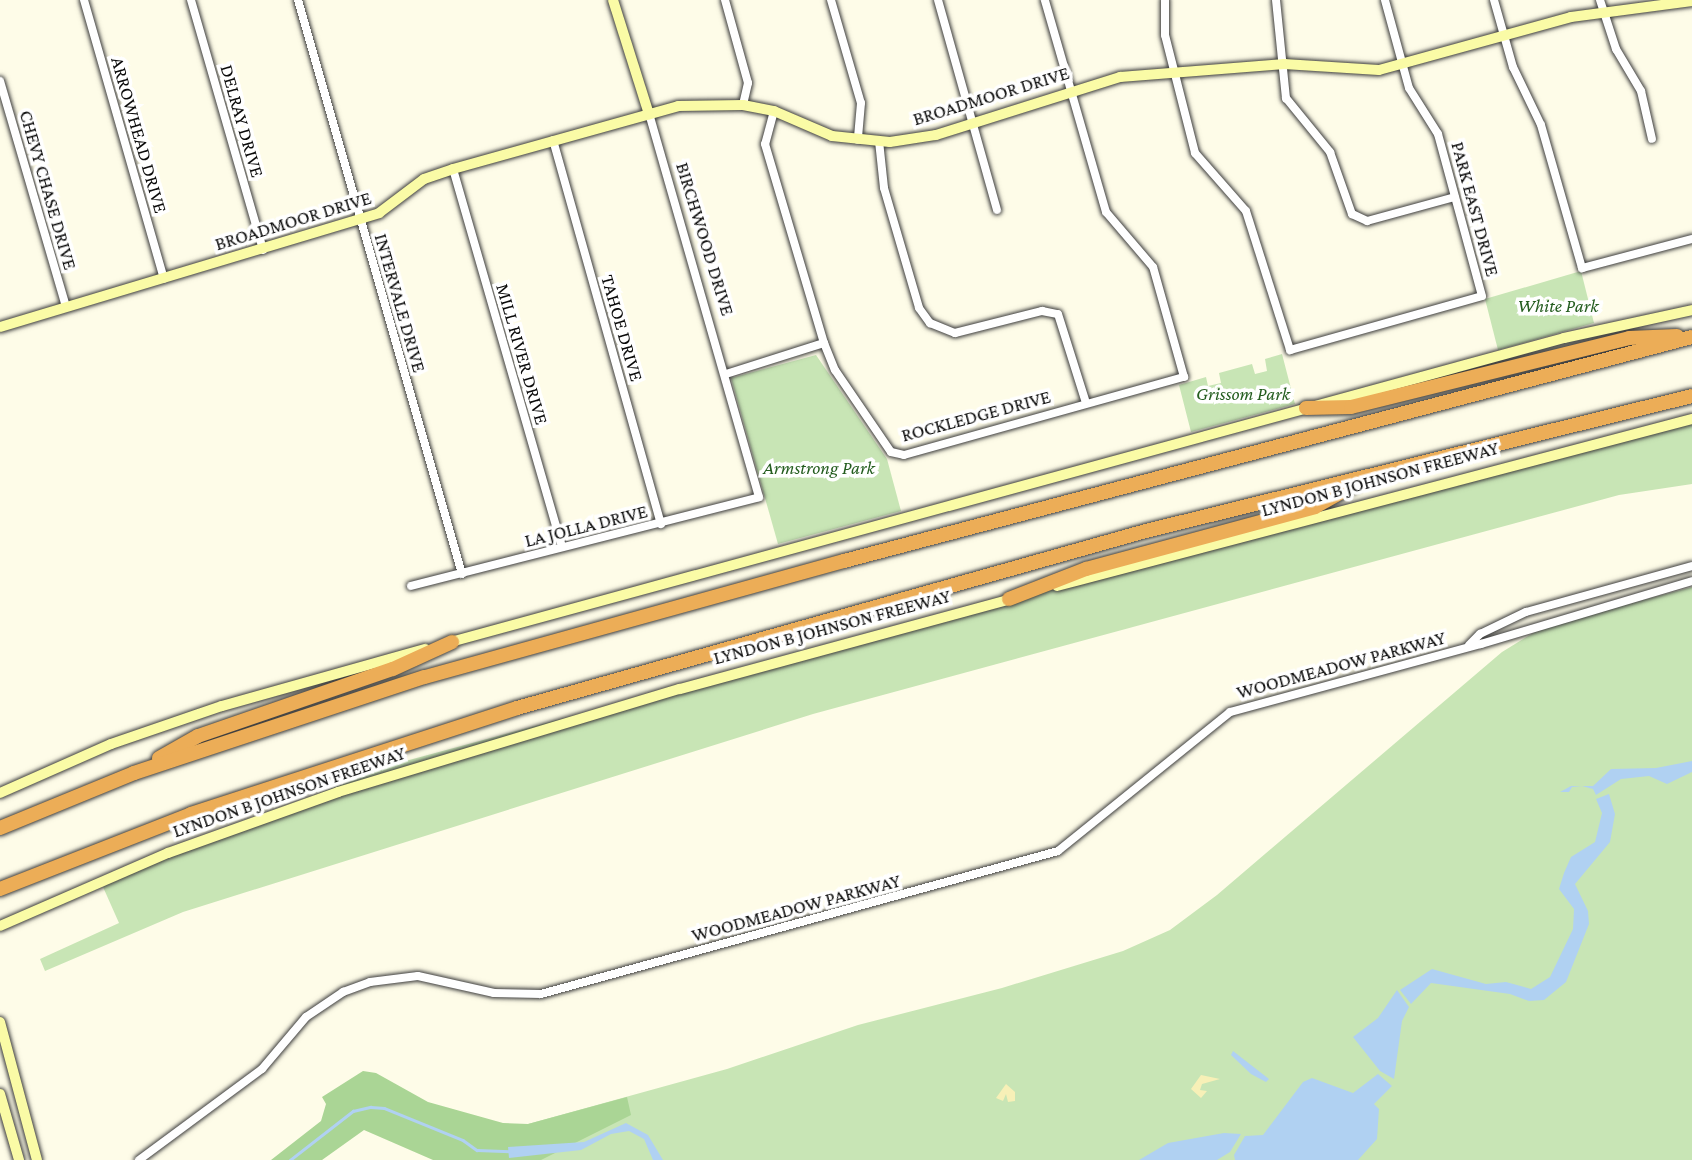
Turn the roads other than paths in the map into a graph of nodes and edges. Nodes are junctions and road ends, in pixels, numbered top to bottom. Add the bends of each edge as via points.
1 (84, 0) edge
2 (191, 0) edge
3 (298, 0) edge
4 (613, 0) edge
5 (725, 0) edge
6 (831, 0) edge
7 (938, 0) edge
8 (1045, 0) edge
9 (1165, 0) edge
10 (1276, 0) edge
11 (1385, 0) edge
12 (1494, 0) edge
13 (1600, 0) edge
14 (1692, 1) edge
15 (1604, 12) junction
16 (1504, 36) junction
17 (1284, 64) junction
18 (1403, 66) junction
19 (1174, 74) junction
20 (0, 81) edge
21 (1070, 90) junction
22 (743, 105) junction
23 (774, 111) junction
24 (649, 114) junction
25 (973, 122) junction
26 (1652, 139) dead end
27 (553, 140) junction
28 (858, 140) junction
29 (879, 141) junction
30 (453, 169) junction
31 (1455, 197) junction
32 (996, 210) dead end
33 (360, 220) junction
34 (1692, 239) edge
35 (262, 250) junction
36 (164, 279) junction
37 (65, 307) junction
38 (1692, 310) edge
39 (0, 327) edge
40 (1692, 336) edge
41 (824, 343) junction
42 (726, 374) junction
43 (1692, 396) edge
44 (1086, 403) junction
45 (1306, 408) junction
46 (1692, 419) edge
47 (1371, 475) junction
48 (760, 488) joint
49 (661, 524) junction
50 (562, 547) junction
51 (1692, 566) edge
52 (462, 574) junction
53 (1692, 581) edge
54 (411, 586) dead end
55 (1009, 599) junction
56 (452, 642) junction
57 (1469, 645) junction
58 (134, 773) junction
59 (0, 793) edge
60 (0, 828) edge
61 (0, 889) edge
62 (0, 926) edge
63 (0, 1022) edge
64 (0, 1094) edge
65 (19, 1160) edge
66 (37, 1160) edge
67 (139, 1160) edge

1 - 36 street, ARROWHEAD DRIVE
2 - 35 street, DELRAY DRIVE
3 - 33 street, INTERVALE DRIVE
4 - 24 main road, BIRCHWOOD DRIVE
5 - 22 street via 748,83
6 - 28 street via 861,103
7 - 25 street
8 - 21 street
9 - 19 street via 1162,20
10 - 17 street
11 - 18 street, PARK EAST DRIVE
12 - 16 street
13 - 15 street
14 - 15 main road, BROADMOOR DRIVE
15 - 16 main road, BROADMOOR DRIVE
15 - 26 street via 1616,49 1636,78
16 - 18 main road, BROADMOOR DRIVE
16 - 34 street via 1513,67 1541,125 1583,268
17 - 18 main road, BROADMOOR DRIVE via 1365,71
17 - 19 main road, BROADMOOR DRIVE
17 - 31 street via 1286,98 1330,152 1352,214 1367,220
18 - 31 street, PARK EAST DRIVE via 1409,88 1438,134
19 - 21 main road, BROADMOOR DRIVE via 1121,77
19 - 31 street, PARK EAST DRIVE via 1200,162 1235,194 1246,211 1290,350 1482,296
20 - 37 street, CHEVY CHASE DRIVE
21 - 25 main road, BROADMOOR DRIVE
21 - 44 street, ROCKLEDGE DRIVE via 1106,212 1113,225 1147,257 1160,285 1184,377
22 - 23 main road, BROADMOOR DRIVE
22 - 24 main road, BROADMOOR DRIVE via 699,103
23 - 28 main road, BROADMOOR DRIVE via 832,136
23 - 41 street, ROCKLEDGE DRIVE via 765,144
24 - 27 main road, BROADMOOR DRIVE
24 - 42 street, BIRCHWOOD DRIVE
25 - 29 main road, BROADMOOR DRIVE via 922,138
25 - 32 street
27 - 30 main road, BROADMOOR DRIVE
27 - 49 street, TAHOE DRIVE
28 - 29 main road, BROADMOOR DRIVE
29 - 44 street via 884,188 919,308 930,323 955,333 1042,311 1058,314
30 - 33 main road, BROADMOOR DRIVE via 424,179 390,208
30 - 50 street, MILL RIVER DRIVE
33 - 35 main road, BROADMOOR DRIVE
33 - 52 street, INTERVALE DRIVE
35 - 36 main road, BROADMOOR DRIVE
36 - 37 main road, BROADMOOR DRIVE
37 - 39 main road, BROADMOOR DRIVE
38 - 45 main road via 1564,338
40 - 45 highway via 1629,338 1351,407
40 - 58 highway via 738,589 399,685
41 - 42 street
41 - 44 street, ROCKLEDGE DRIVE via 835,370 891,452 904,455
42 - 48 street, BIRCHWOOD DRIVE
43 - 47 highway, LYNDON B JOHNSON FREEWAY
45 - 56 main road
46 - 55 main road, LYNDON B JOHNSON FREEWAY
47 - 55 highway via 1315,507 1086,569
47 - 61 highway, LYNDON B JOHNSON FREEWAY via 1146,531 517,708 203,810
48 - 49 street, LA JOLLA DRIVE via 754,501
49 - 50 street, LA JOLLA DRIVE
50 - 52 street, LA JOLLA DRIVE
51 - 57 street, WOODMEADOW PARKWAY via 1526,612 1479,634
52 - 54 street, LA JOLLA DRIVE
53 - 57 street, WOODMEADOW PARKWAY
55 - 62 main road, LYNDON B JOHNSON FREEWAY via 680,689 338,792 169,853
56 - 58 highway via 393,669 198,736
56 - 59 main road via 222,706 111,744
57 - 67 street, WOODMEADOW PARKWAY via 1230,712 1058,851 541,994 494,993 418,976 370,982 343,992 306,1017 262,1069
58 - 60 highway
63 - 66 main road
64 - 65 main road

